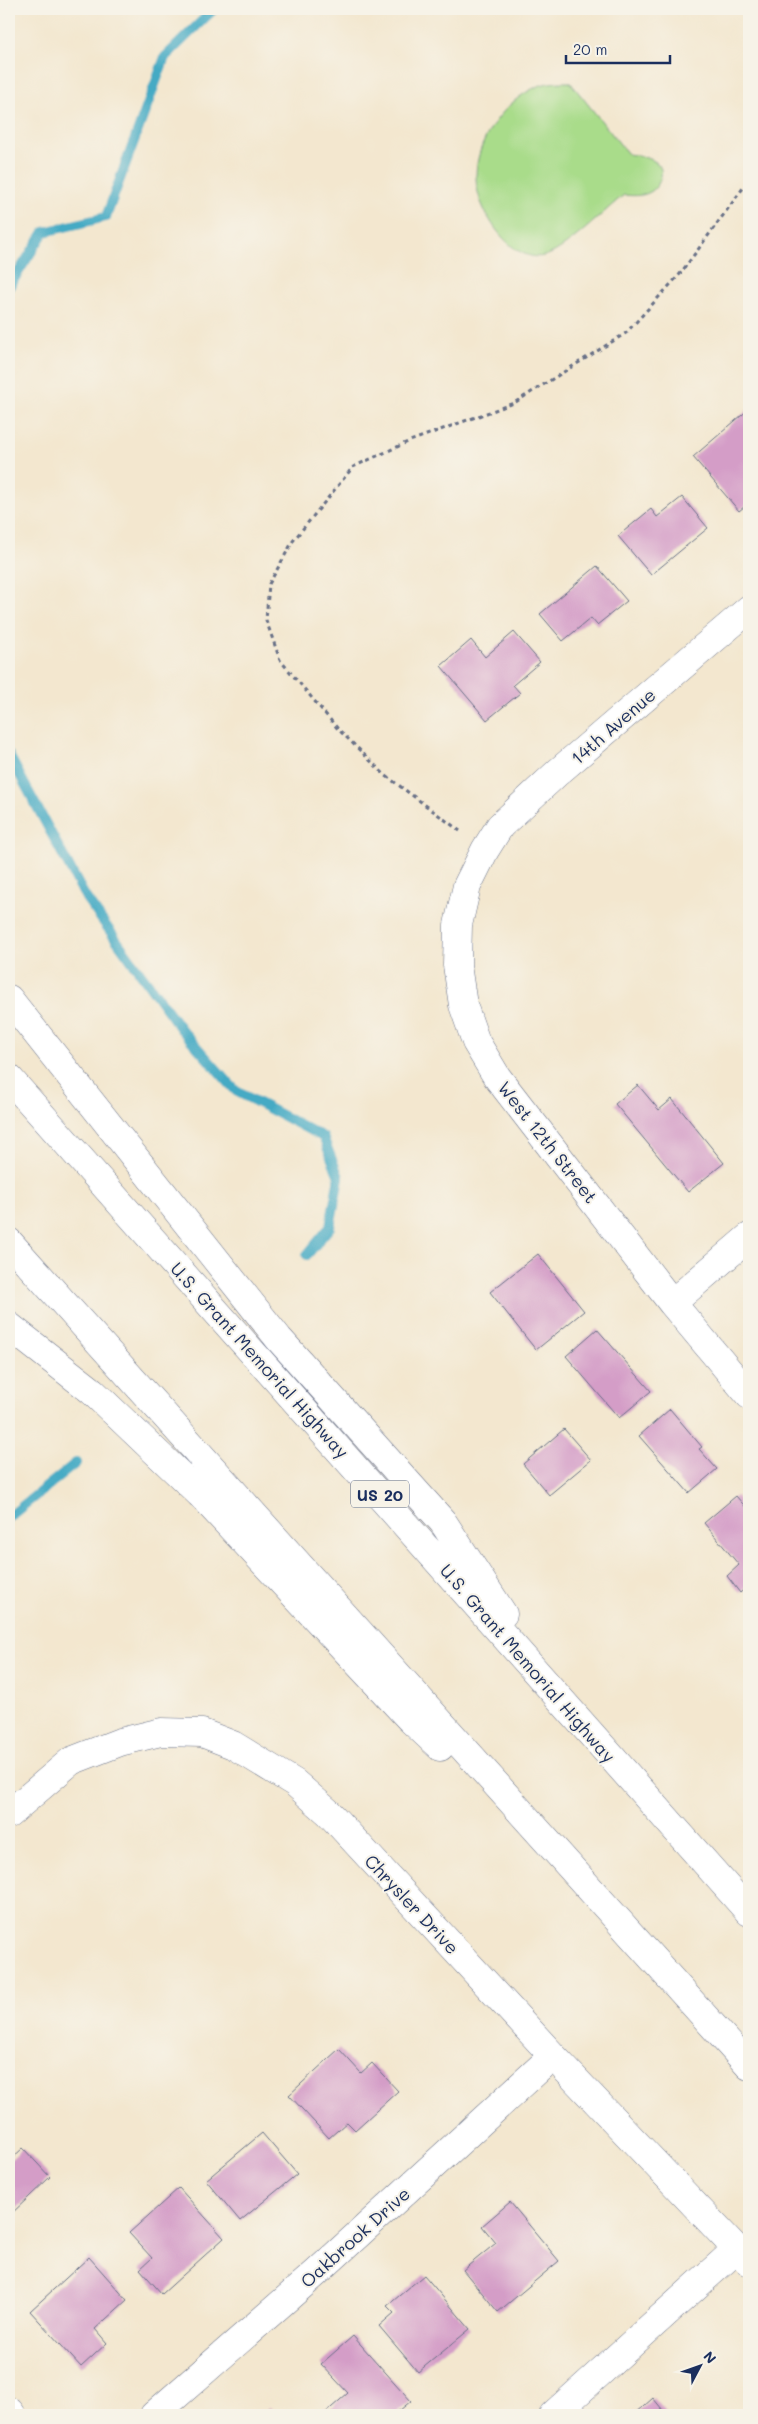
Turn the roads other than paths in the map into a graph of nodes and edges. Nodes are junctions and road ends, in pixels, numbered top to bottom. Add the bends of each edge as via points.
1 (749, 610) edge
2 (485, 850) joint
3 (9, 999) edge
4 (9, 1078) edge
5 (749, 1237) edge
6 (9, 1242) edge
7 (672, 1302) junction
8 (9, 1326) edge
9 (749, 1394) edge
10 (557, 1697) junction
11 (9, 1814) edge
12 (548, 1844) junction
13 (749, 1912) edge
14 (553, 2056) junction
15 (749, 2066) edge
16 (743, 2255) edge
17 (9, 2411) edge
18 (12, 2415) edge
19 (154, 2415) edge
20 (554, 2415) edge

1 - 2 main road, 14th Avenue via 558,773 500,826
2 - 7 main road, West 12th Street via 467,886 458,925 457,965 463,1005 476,1042 497,1077
3 - 10 main road via 279,1339 443,1522
4 - 10 main road, U.S. Grant Memorial Highway / US 20
5 - 7 main road
6 - 12 main road
7 - 9 main road, West 12th Street
8 - 12 main road via 92,1391 167,1462 410,1719
10 - 13 main road, U.S. Grant Memorial Highway / US 20
11 - 14 main road, Chrysler Drive via 70,1761 120,1742 161,1732 202,1733 233,1745 295,1783 329,1813
12 - 15 main road
14 - 16 main road, Chrysler Drive
14 - 19 main road, Oakbrook Drive via 323,2267
16 - 20 main road
17 - 18 main road

